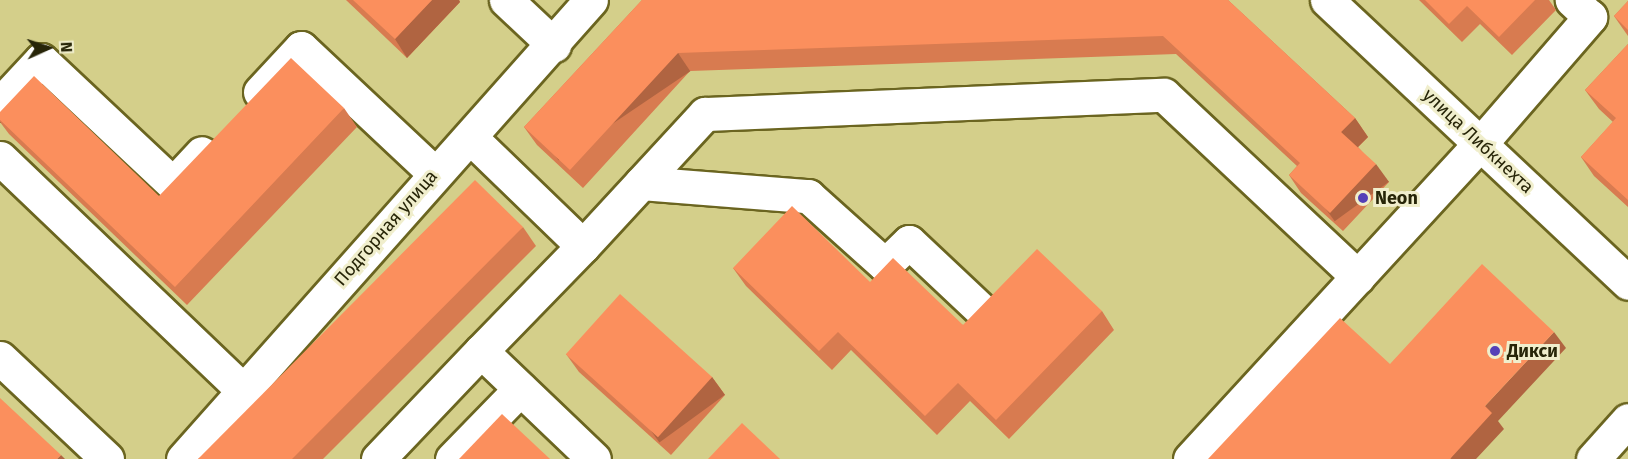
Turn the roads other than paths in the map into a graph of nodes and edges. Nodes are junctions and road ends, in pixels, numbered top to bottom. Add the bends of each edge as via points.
1 (506, 0) edge
2 (591, 0) edge
3 (1327, 0) edge
4 (1590, 6) edge
5 (554, 45) junction
6 (0, 104) edge
7 (470, 137) junction
8 (1481, 143) junction
9 (0, 158) edge
10 (434, 173) junction
11 (641, 183) junction
12 (583, 246) junction
13 (1358, 277) junction
14 (1628, 283) edge
15 (979, 309) edge
16 (481, 351) junction
17 (0, 358) edge
18 (520, 388) junction
19 (243, 391) junction
20 (1628, 420) edge
21 (107, 459) edge
22 (183, 459) edge
23 (378, 459) edge
24 (452, 459) edge
25 (594, 459) edge
26 (1190, 459) edge
27 (1593, 459) edge

1 - 5 street
2 - 5 street, Подгорная улица
3 - 8 street, улица Либкнехта
4 - 8 street
5 - 7 street, Подгорная улица
6 - 10 street via 41,60 173,184 301,48
7 - 10 street, Подгорная улица
7 - 12 street
8 - 13 street
8 - 14 street, улица Либкнехта
9 - 19 street
10 - 19 street, Подгорная улица
11 - 12 street
11 - 13 street via 705,114 1164,95
11 - 15 street via 808,196 885,265 909,242
12 - 16 street
13 - 26 street
16 - 18 street
16 - 23 street
17 - 21 street
18 - 24 street
18 - 25 street
19 - 22 street, Подгорная улица
20 - 27 street

